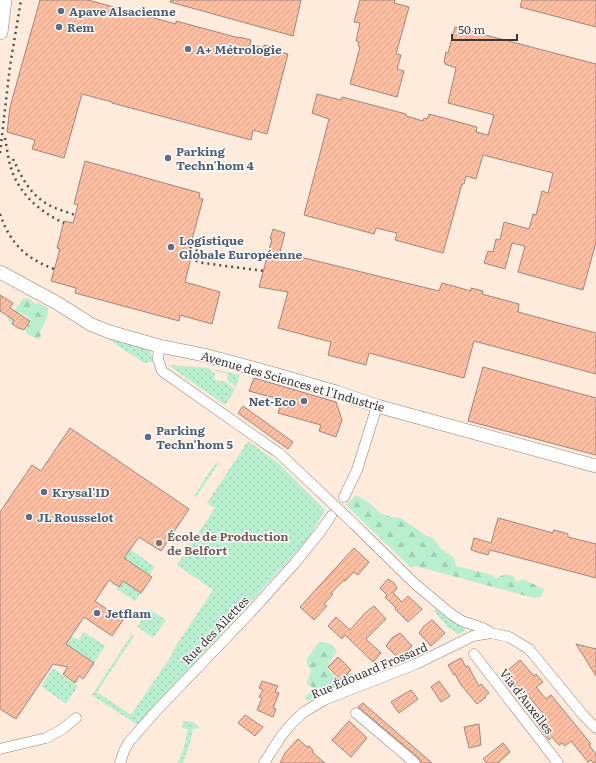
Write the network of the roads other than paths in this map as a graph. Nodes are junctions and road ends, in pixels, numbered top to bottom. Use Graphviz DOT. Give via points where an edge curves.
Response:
graph roads {
  1 [pos="4,0"];
  2 [pos="0,32"];
  3 [pos="1,276"];
  4 [pos="160,346"];
  5 [pos="377,406"];
  6 [pos="596,466"];
  7 [pos="344,497"];
  8 [pos="331,516"];
  9 [pos="491,633"];
  10 [pos="474,654"];
  11 [pos="356,713"];
  12 [pos="76,718"];
  13 [pos="596,728"];
  14 [pos="0,749"];
  15 [pos="120,763"];
  16 [pos="264,763"];
  17 [pos="414,763"];
  18 [pos="558,763"];
  1 -- 2 [label="main road"];
  3 -- 4 [label="street, Avenue des Sciences et l'Industrie" via="57,303 92,325"];
  4 -- 5 [label="street, Avenue des Sciences et l'Industrie" via="272,373"];
  4 -- 9 [label="street, bridge" via="158,359 162,371 280,454 414,583 451,614"];
  5 -- 6 [label="street, Avenue des Sciences et l'Industrie"];
  5 -- 7 [label="street" via="357,470"];
  8 -- 15 [label="street, Rue des Ailettes" via="295,563 129,742"];
  9 -- 13 [label="street" via="509,637 529,649"];
  9 -- 16 [label="street, Rue Édouard Frossard" via="473,636 416,664 324,700 293,722"];
  10 -- 18 [label="street, Via d'Auxelles"];
  11 -- 17 [label="street"];
  12 -- 14 [label="street" via="46,738"];
}
